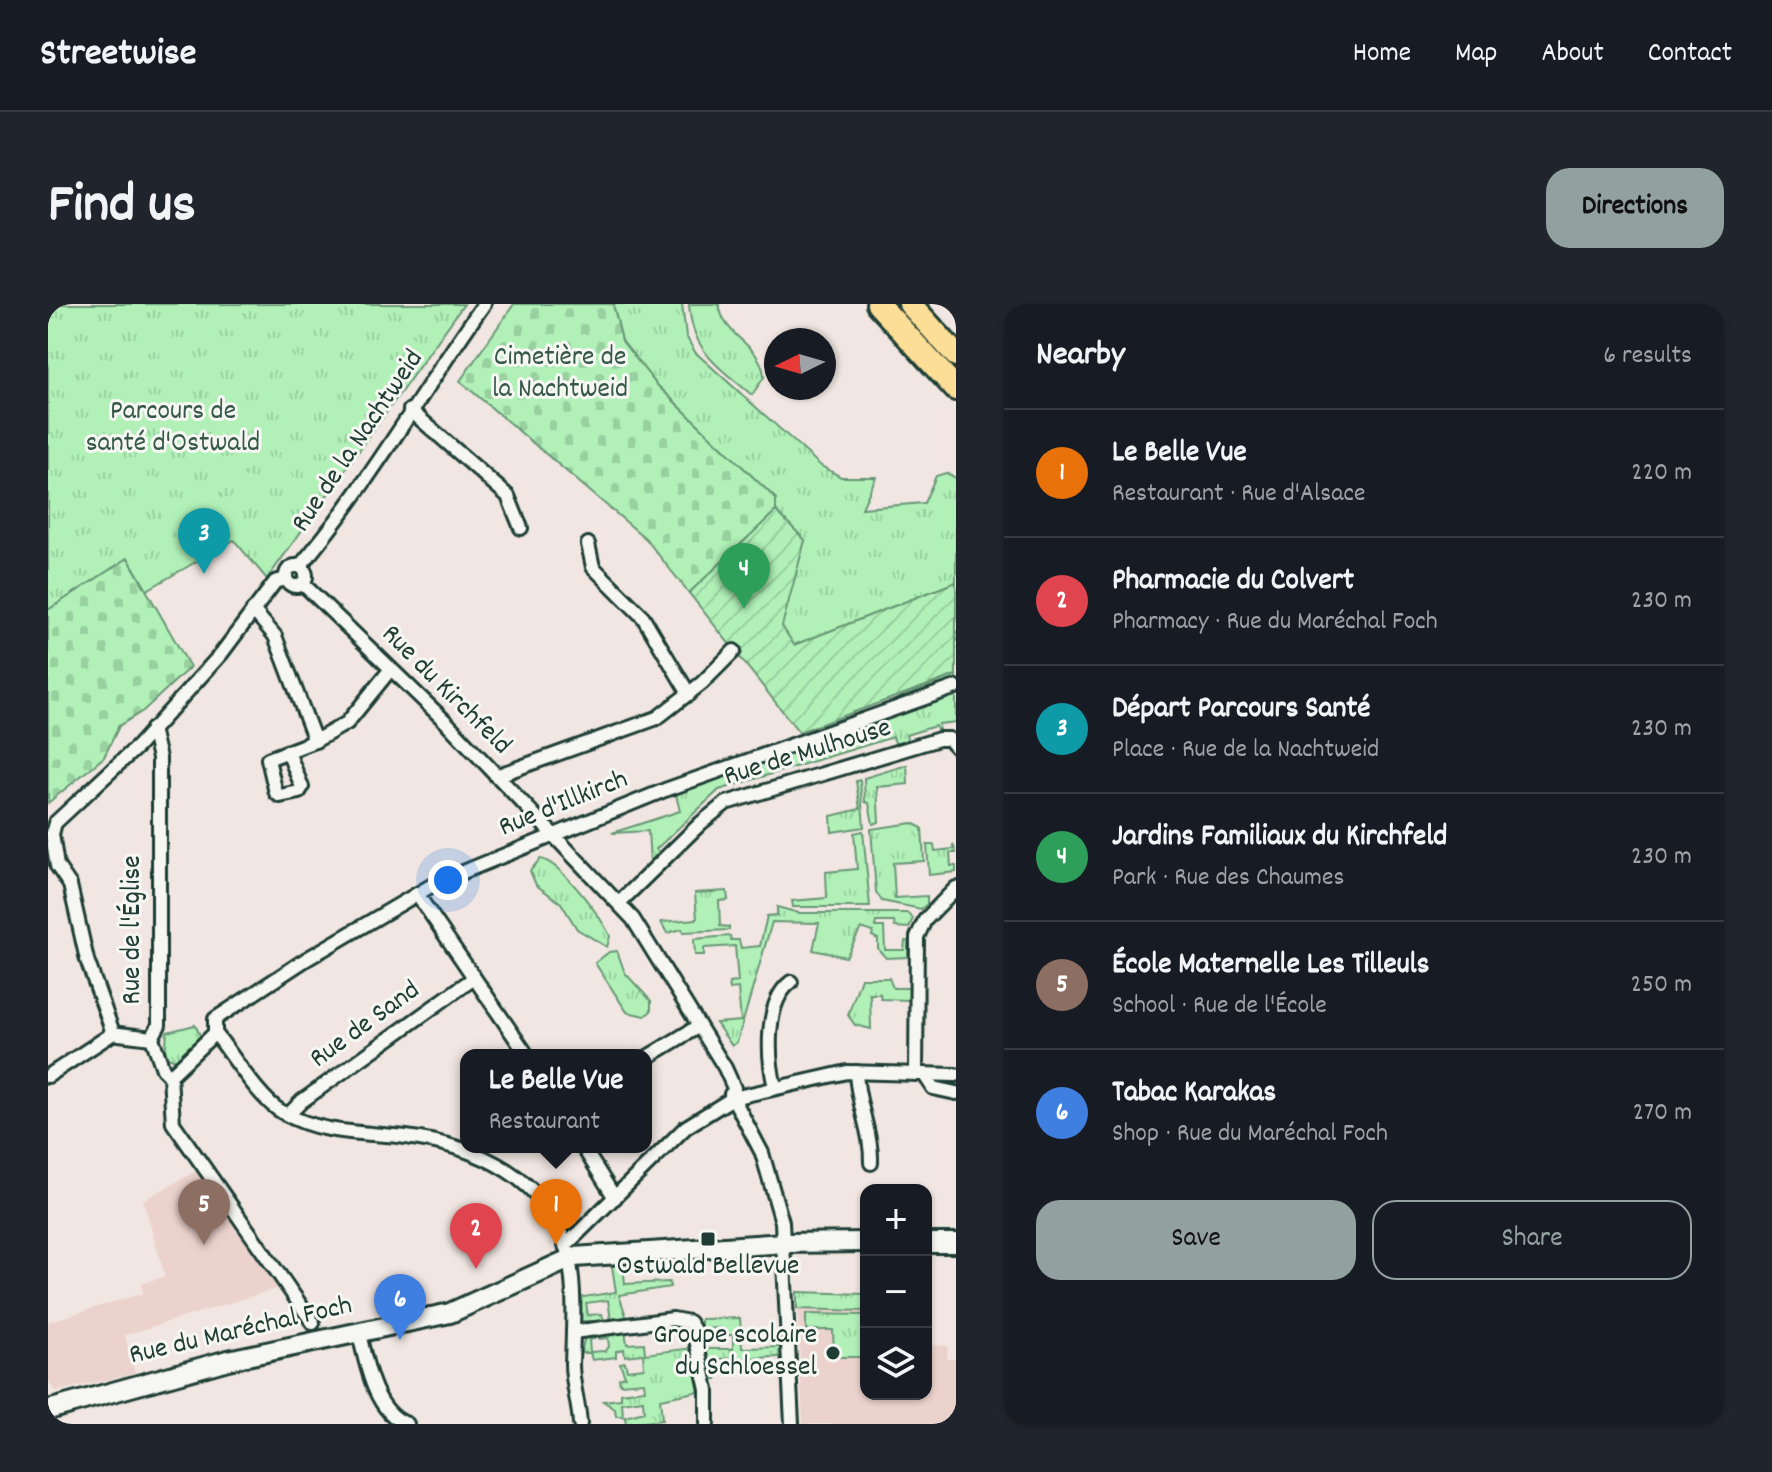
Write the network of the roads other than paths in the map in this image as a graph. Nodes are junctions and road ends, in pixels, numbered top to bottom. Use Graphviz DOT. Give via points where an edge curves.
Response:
graph roads {
  1 [pos="484,304"];
  2 [pos="878,304"];
  3 [pos="910,304"];
  4 [pos="956,355"];
  5 [pos="956,389"];
  6 [pos="410,410"];
  7 [pos="521,528"];
  8 [pos="588,544"];
  9 [pos="300,566"];
  10 [pos="286,579"];
  11 [pos="302,583"];
  12 [pos="253,610"];
  13 [pos="734,651"];
  14 [pos="390,670"];
  15 [pos="956,687"];
  16 [pos="689,694"];
  17 [pos="152,729"];
  18 [pos="315,741"];
  19 [pos="954,744"];
  20 [pos="288,752"];
  21 [pos="496,776"];
  22 [pos="553,834"];
  23 [pos="52,867"];
  24 [pos="956,888"];
  25 [pos="417,894"];
  26 [pos="619,903"];
  27 [pos="474,978"];
  28 [pos="791,982"];
  29 [pos="699,1026"];
  30 [pos="111,1033"];
  31 [pos="215,1033"];
  32 [pos="152,1038"];
  33 [pos="523,1049"];
  34 [pos="652,1054"];
  35 [pos="856,1072"];
  36 [pos="920,1074"];
  37 [pos="956,1075"];
  38 [pos="48,1076"];
  39 [pos="170,1076"];
  40 [pos="775,1087"];
  41 [pos="956,1093"];
  42 [pos="733,1098"];
  43 [pos="288,1115"];
  44 [pos="460,1151"];
  45 [pos="468,1153"];
  46 [pos="587,1153"];
  47 [pos="871,1163"];
  48 [pos="615,1198"];
  49 [pos="860,1242"];
  50 [pos="785,1243"];
  51 [pos="932,1243"];
  52 [pos="956,1243"];
  53 [pos="567,1252"];
  54 [pos="313,1323"];
  55 [pos="573,1332"];
  56 [pos="359,1333"];
  57 [pos="48,1410"];
  58 [pos="397,1423"];
  59 [pos="56,1424"];
  60 [pos="580,1424"];
  61 [pos="707,1424"];
  62 [pos="792,1424"];
  1 -- 6 [label="street, Rue de la Nachtweid"];
  2 -- 5 [label="highway"];
  3 -- 4 [label="highway"];
  6 -- 7 [label="street" via="508,496"];
  6 -- 9 [label="street, Rue de la Nachtweid" via="352,502"];
  8 -- 16 [label="street" via="593,567 643,617"];
  9 -- 10 [label="street" via="289,568"];
  9 -- 11 [label="street" via="305,572"];
  10 -- 11 [label="street" via="291,585"];
  10 -- 12 [label="street" via="275,582"];
  11 -- 14 [label="street, Rue du Kirchfeld"];
  12 -- 17 [label="street" via="221,654"];
  12 -- 18 [label="street" via="275,636"];
  13 -- 16 [label="street"];
  14 -- 18 [label="street" via="347,723"];
  14 -- 21 [label="street, Rue du Kirchfeld"];
  15 -- 22 [label="street, Rue d'Illkirch"];
  16 -- 21 [label="street" via="657,718"];
  17 -- 23 [label="street" via="59,818 52,834"];
  17 -- 32 [label="street, Rue de l'Église" via="159,758 159,1025"];
  18 -- 20 [label="street"];
  19 -- 26 [label="street, Rue de Mulhouse" via="939,739 726,803"];
  21 -- 22 [label="street, Rue du Kirchfeld"];
  22 -- 25 [label="street, Rue d'Illkirch"];
  22 -- 26 [label="street"];
  23 -- 30 [label="street" via="70,885 84,951"];
  24 -- 36 [label="street" via="925,920 917,937"];
  25 -- 27 [label="street"];
  25 -- 31 [label="street, Rue d'Illkirch" via="227,1008 215,1019"];
  26 -- 29 [label="street" via="648,939"];
  27 -- 33 [label="street"];
  27 -- 43 [label="street, Rue de Sand"];
  28 -- 40 [label="street" via="781,992 768,1046"];
  29 -- 34 [label="street"];
  29 -- 42 [label="street"];
  30 -- 32 [label="street"];
  30 -- 38 [label="street"];
  31 -- 39 [label="street"];
  31 -- 43 [label="street" via="272,1104"];
  32 -- 39 [label="street, Rue de l'Église"];
  35 -- 36 [label="street"];
  35 -- 40 [label="street"];
  35 -- 47 [label="street" via="872,1141"];
  36 -- 37 [label="street"];
  36 -- 41 [label="street" via="933,1088"];
  39 -- 54 [label="street, Rue de l'Église" via="173,1123"];
  40 -- 42 [label="street"];
  42 -- 48 [label="street" via="686,1127"];
  42 -- 50 [label="street" via="762,1153"];
  43 -- 44 [label="street" via="338,1132 411,1138"];
  45 -- 53 [label="street" via="514,1172 535,1191"];
  46 -- 48 [label="street"];
  48 -- 53 [label="street"];
  49 -- 50 [label="street, Rue du Maréchal Foch"];
  50 -- 53 [label="street, Rue du Maréchal Foch"];
  50 -- 62 [label="street"];
  51 -- 52 [label="street"];
  53 -- 55 [label="street"];
  53 -- 56 [label="street, Rue du Maréchal Foch" via="450,1313"];
  55 -- 60 [label="street"];
  55 -- 61 [label="street" via="673,1319 689,1322 707,1390"];
  56 -- 57 [label="street, Rue du Maréchal Foch" via="197,1367"];
  56 -- 58 [label="street" via="382,1402"];
  57 -- 59 [label="street"];
}
